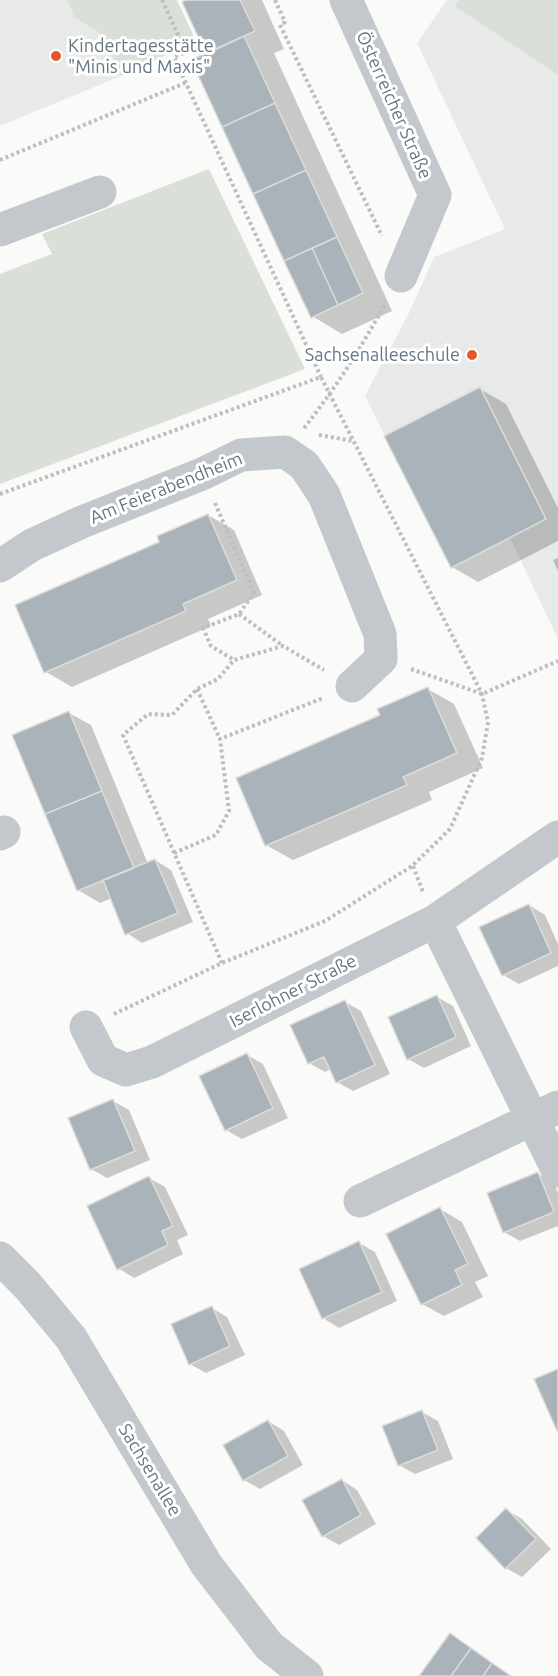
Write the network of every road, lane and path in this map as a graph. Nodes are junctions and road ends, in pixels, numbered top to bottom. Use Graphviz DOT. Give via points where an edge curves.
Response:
graph roads {
  1 [pos="162,0"];
  2 [pos="274,0"];
  3 [pos="346,0"];
  4 [pos="185,83"];
  5 [pos="0,160"];
  6 [pos="100,192"];
  7 [pos="0,230"];
  8 [pos="401,276"];
  9 [pos="321,377"];
  10 [pos="331,394"];
  11 [pos="354,441"];
  12 [pos="202,474"];
  13 [pos="0,494"];
  14 [pos="0,566"];
  15 [pos="239,614"];
  16 [pos="283,646"];
  17 [pos="381,659"];
  18 [pos="234,660"];
  19 [pos="558,661"];
  20 [pos="352,686"];
  21 [pos="197,689"];
  22 [pos="482,694"];
  23 [pos="220,739"];
  24 [pos="558,837"];
  25 [pos="174,853"];
  26 [pos="435,921"];
  27 [pos="222,963"];
  28 [pos="86,1027"];
  29 [pos="545,1113"];
  30 [pos="558,1171"];
  31 [pos="360,1201"];
  32 [pos="0,1258"];
  33 [pos="308,1676"];
  1 -- 4 [label="path" via="186,52 174,57"];
  2 -- 8 [label="path" via="285,22 280,25"];
  3 -- 8 [label="street, Österreicher Straße" via="435,195"];
  4 -- 5 [label="path"];
  4 -- 9 [label="path"];
  6 -- 7 [label="street"];
  8 -- 10 [label="path"];
  9 -- 10 [label="path"];
  9 -- 13 [label="path"];
  10 -- 11 [label="path"];
  10 -- 11 [label="path" via="301,432"];
  11 -- 22 [label="path"];
  12 -- 14 [label="street, Am Feierabendheim" via="72,526"];
  12 -- 15 [label="path" via="254,592"];
  12 -- 17 [label="street, Am Feierabendheim" via="241,455 285,452 304,465 324,495 380,633"];
  15 -- 16 [label="path"];
  15 -- 18 [label="path" via="203,628 211,646"];
  16 -- 18 [label="path"];
  16 -- 20 [label="path"];
  17 -- 20 [label="street"];
  17 -- 22 [label="path"];
  18 -- 21 [label="path" via="218,679"];
  19 -- 22 [label="path"];
  20 -- 23 [label="path"];
  21 -- 23 [label="path"];
  21 -- 25 [label="path" via="172,715 148,714 123,735"];
  22 -- 27 [label="path" via="488,722 482,758 450,828 412,866 325,921"];
  23 -- 25 [label="path" via="229,811 216,835"];
  24 -- 26 [label="street, Iserlohner Straße"];
  25 -- 27 [label="path"];
  26 -- 28 [label="street, Iserlohner Straße" via="152,1062 126,1070 103,1060"];
  26 -- 29 [label="street"];
  27 -- 28 [label="path"];
  29 -- 30 [label="street"];
  29 -- 31 [label="street"];
  32 -- 33 [label="street, Sachsenallee" via="71,1338 206,1564 269,1646"];
}
